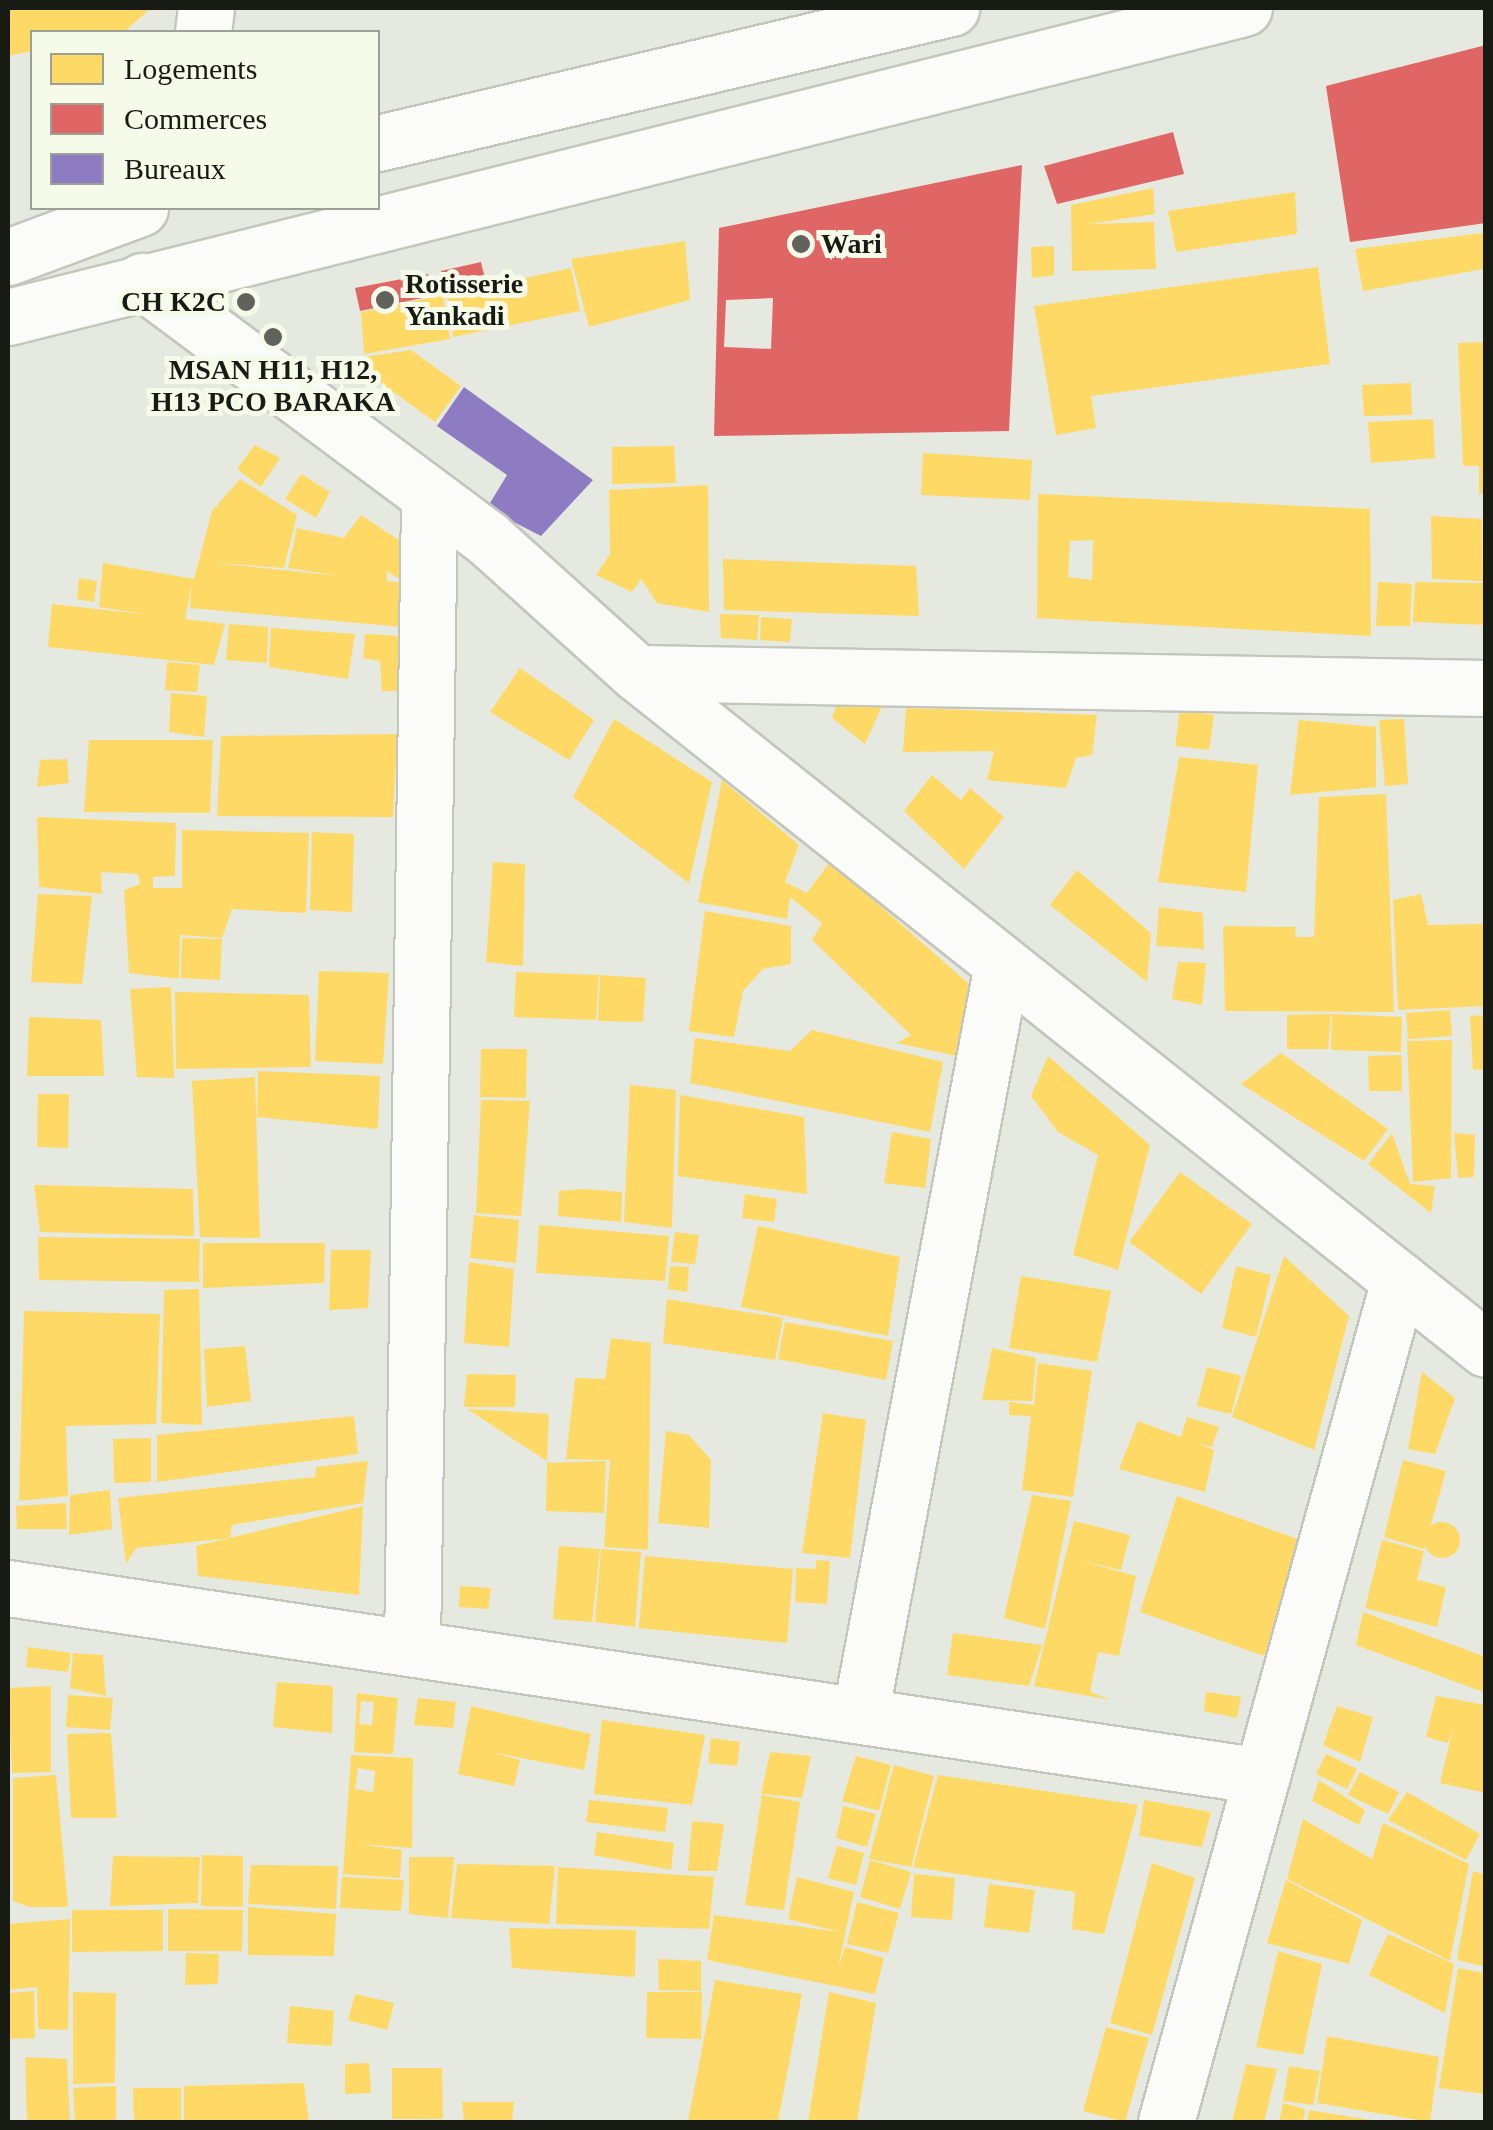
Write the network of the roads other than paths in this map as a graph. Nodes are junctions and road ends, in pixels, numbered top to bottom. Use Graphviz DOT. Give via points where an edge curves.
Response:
graph roads {
  1 [pos="951,8"];
  2 [pos="1244,8"];
  3 [pos="895,15"];
  4 [pos="380,144"];
  5 [pos="134,210"];
  6 [pos="15,249"];
  7 [pos="142,281"];
  8 [pos="8,316"];
  9 [pos="430,502"];
  10 [pos="637,674"];
  11 [pos="1486,688"];
  12 [pos="1002,965"];
  13 [pos="1399,1280"];
  14 [pos="1486,1349"];
  15 [pos="8,1588"];
  16 [pos="412,1647"];
  17 [pos="860,1715"];
  18 [pos="1262,1776"];
  19 [pos="1166,2122"];
  1 -- 3 [label="street"];
  2 -- 7 [label="street"];
  3 -- 4 [label="street"];
  5 -- 6 [label="street"];
  7 -- 8 [label="street"];
  7 -- 9 [label="street"];
  9 -- 10 [label="street" via="487,538"];
  9 -- 16 [label="street"];
  10 -- 11 [label="street"];
  10 -- 12 [label="street"];
  12 -- 13 [label="street"];
  12 -- 17 [label="street"];
  13 -- 14 [label="street"];
  13 -- 18 [label="street"];
  15 -- 16 [label="street"];
  16 -- 17 [label="street"];
  17 -- 18 [label="street"];
  18 -- 19 [label="street"];
}
